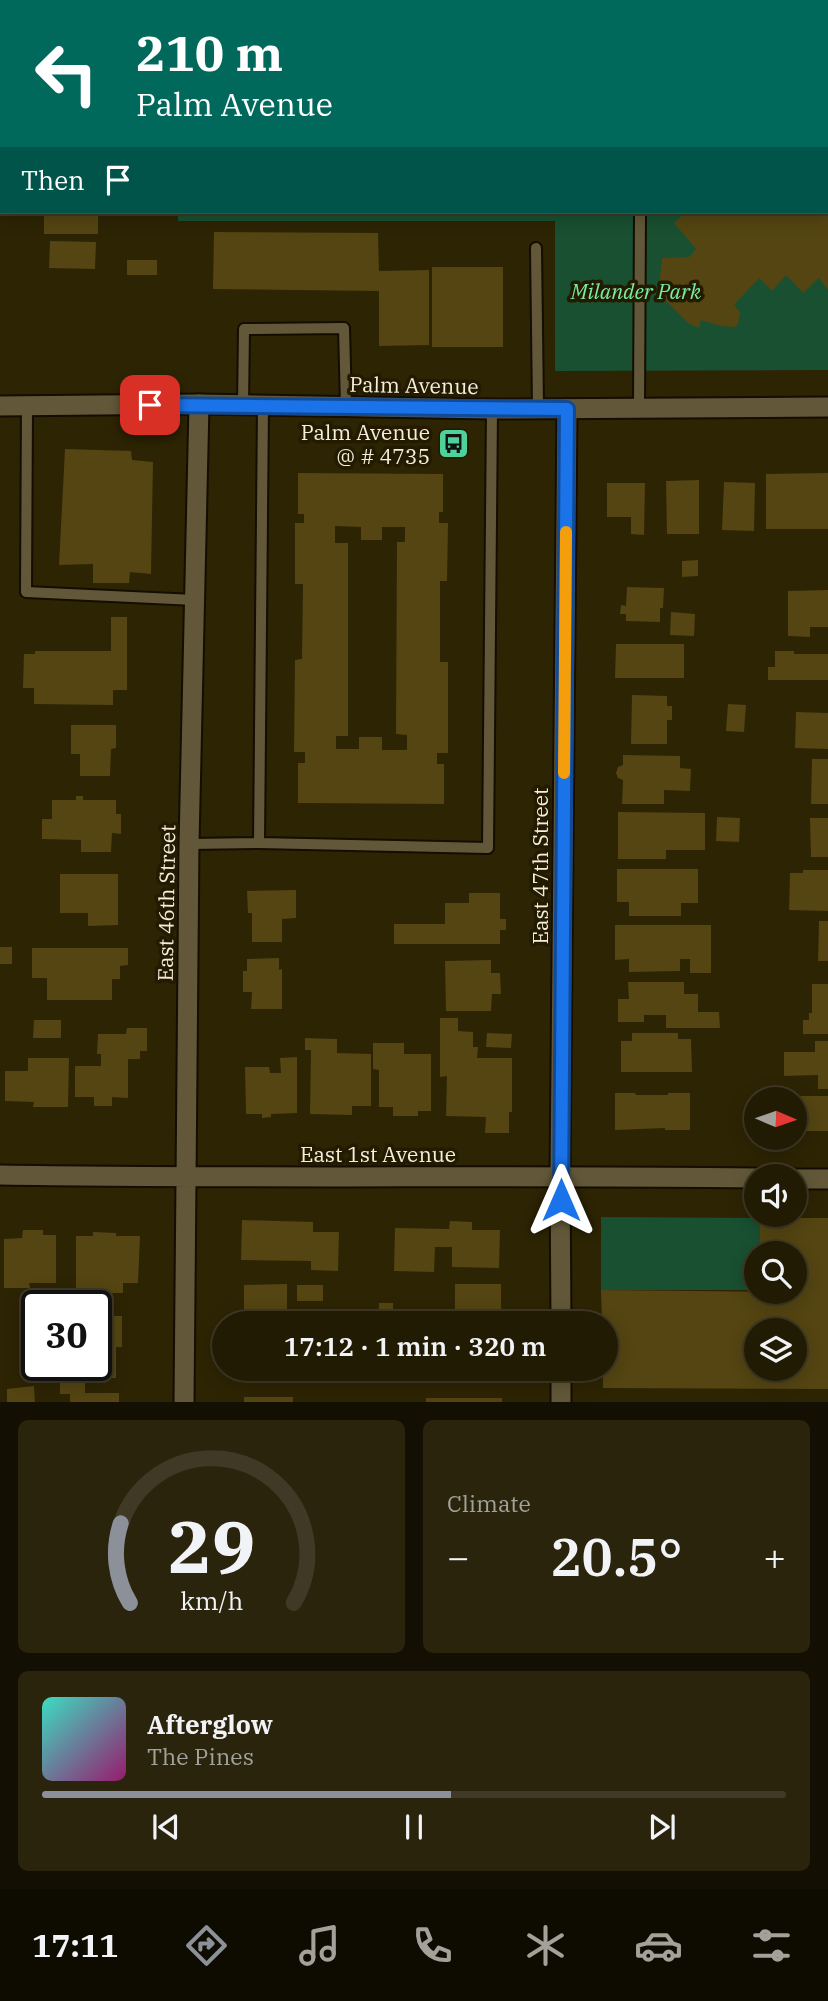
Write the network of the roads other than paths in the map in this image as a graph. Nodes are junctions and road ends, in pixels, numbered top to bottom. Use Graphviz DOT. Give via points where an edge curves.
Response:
graph roads {
  1 [pos="640,214"];
  2 [pos="536,248"];
  3 [pos="200,404"];
  4 [pos="253,405"];
  5 [pos="0,406"];
  6 [pos="27,406"];
  7 [pos="346,406"];
  8 [pos="828,407"];
  9 [pos="538,408"];
  10 [pos="639,408"];
  11 [pos="492,409"];
  12 [pos="567,409"];
  13 [pos="195,600"];
  14 [pos="259,843"];
  15 [pos="189,844"];
  16 [pos="0,1175"];
  17 [pos="560,1175"];
  18 [pos="186,1178"];
  19 [pos="744,1178"];
  20 [pos="807,1179"];
  21 [pos="828,1179"];
  22 [pos="561,1311"];
  23 [pos="561,1381"];
  24 [pos="184,1402"];
  25 [pos="561,1402"];
  1 -- 10 [label="lane"];
  2 -- 9 [label="lane"];
  3 -- 4 [label="street, Palm Avenue"];
  3 -- 6 [label="street, Palm Avenue"];
  3 -- 13 [label="street, East 46th Street"];
  4 -- 7 [label="street, Palm Avenue"];
  4 -- 7 [label="lane" via="244,329 344,328"];
  4 -- 14 [label="lane" via="263,444"];
  5 -- 6 [label="street, Palm Avenue"];
  6 -- 13 [label="lane" via="26,592"];
  7 -- 11 [label="street, Palm Avenue"];
  8 -- 10 [label="street, Palm Avenue"];
  9 -- 11 [label="street, Palm Avenue"];
  9 -- 12 [label="street, Palm Avenue"];
  10 -- 12 [label="street, Palm Avenue"];
  11 -- 14 [label="lane" via="488,848"];
  12 -- 17 [label="street, East 47th Street"];
  13 -- 15 [label="street, East 46th Street"];
  14 -- 15 [label="lane"];
  15 -- 18 [label="street, East 46th Street"];
  16 -- 18 [label="street, East 1st Avenue"];
  17 -- 18 [label="street, East 1st Avenue"];
  17 -- 19 [label="street, East 1st Avenue"];
  17 -- 22 [label="street, East 47th Street"];
  18 -- 24 [label="street, East 46th Street"];
  20 -- 21 [label="street"];
  23 -- 25 [label="street"];
}
